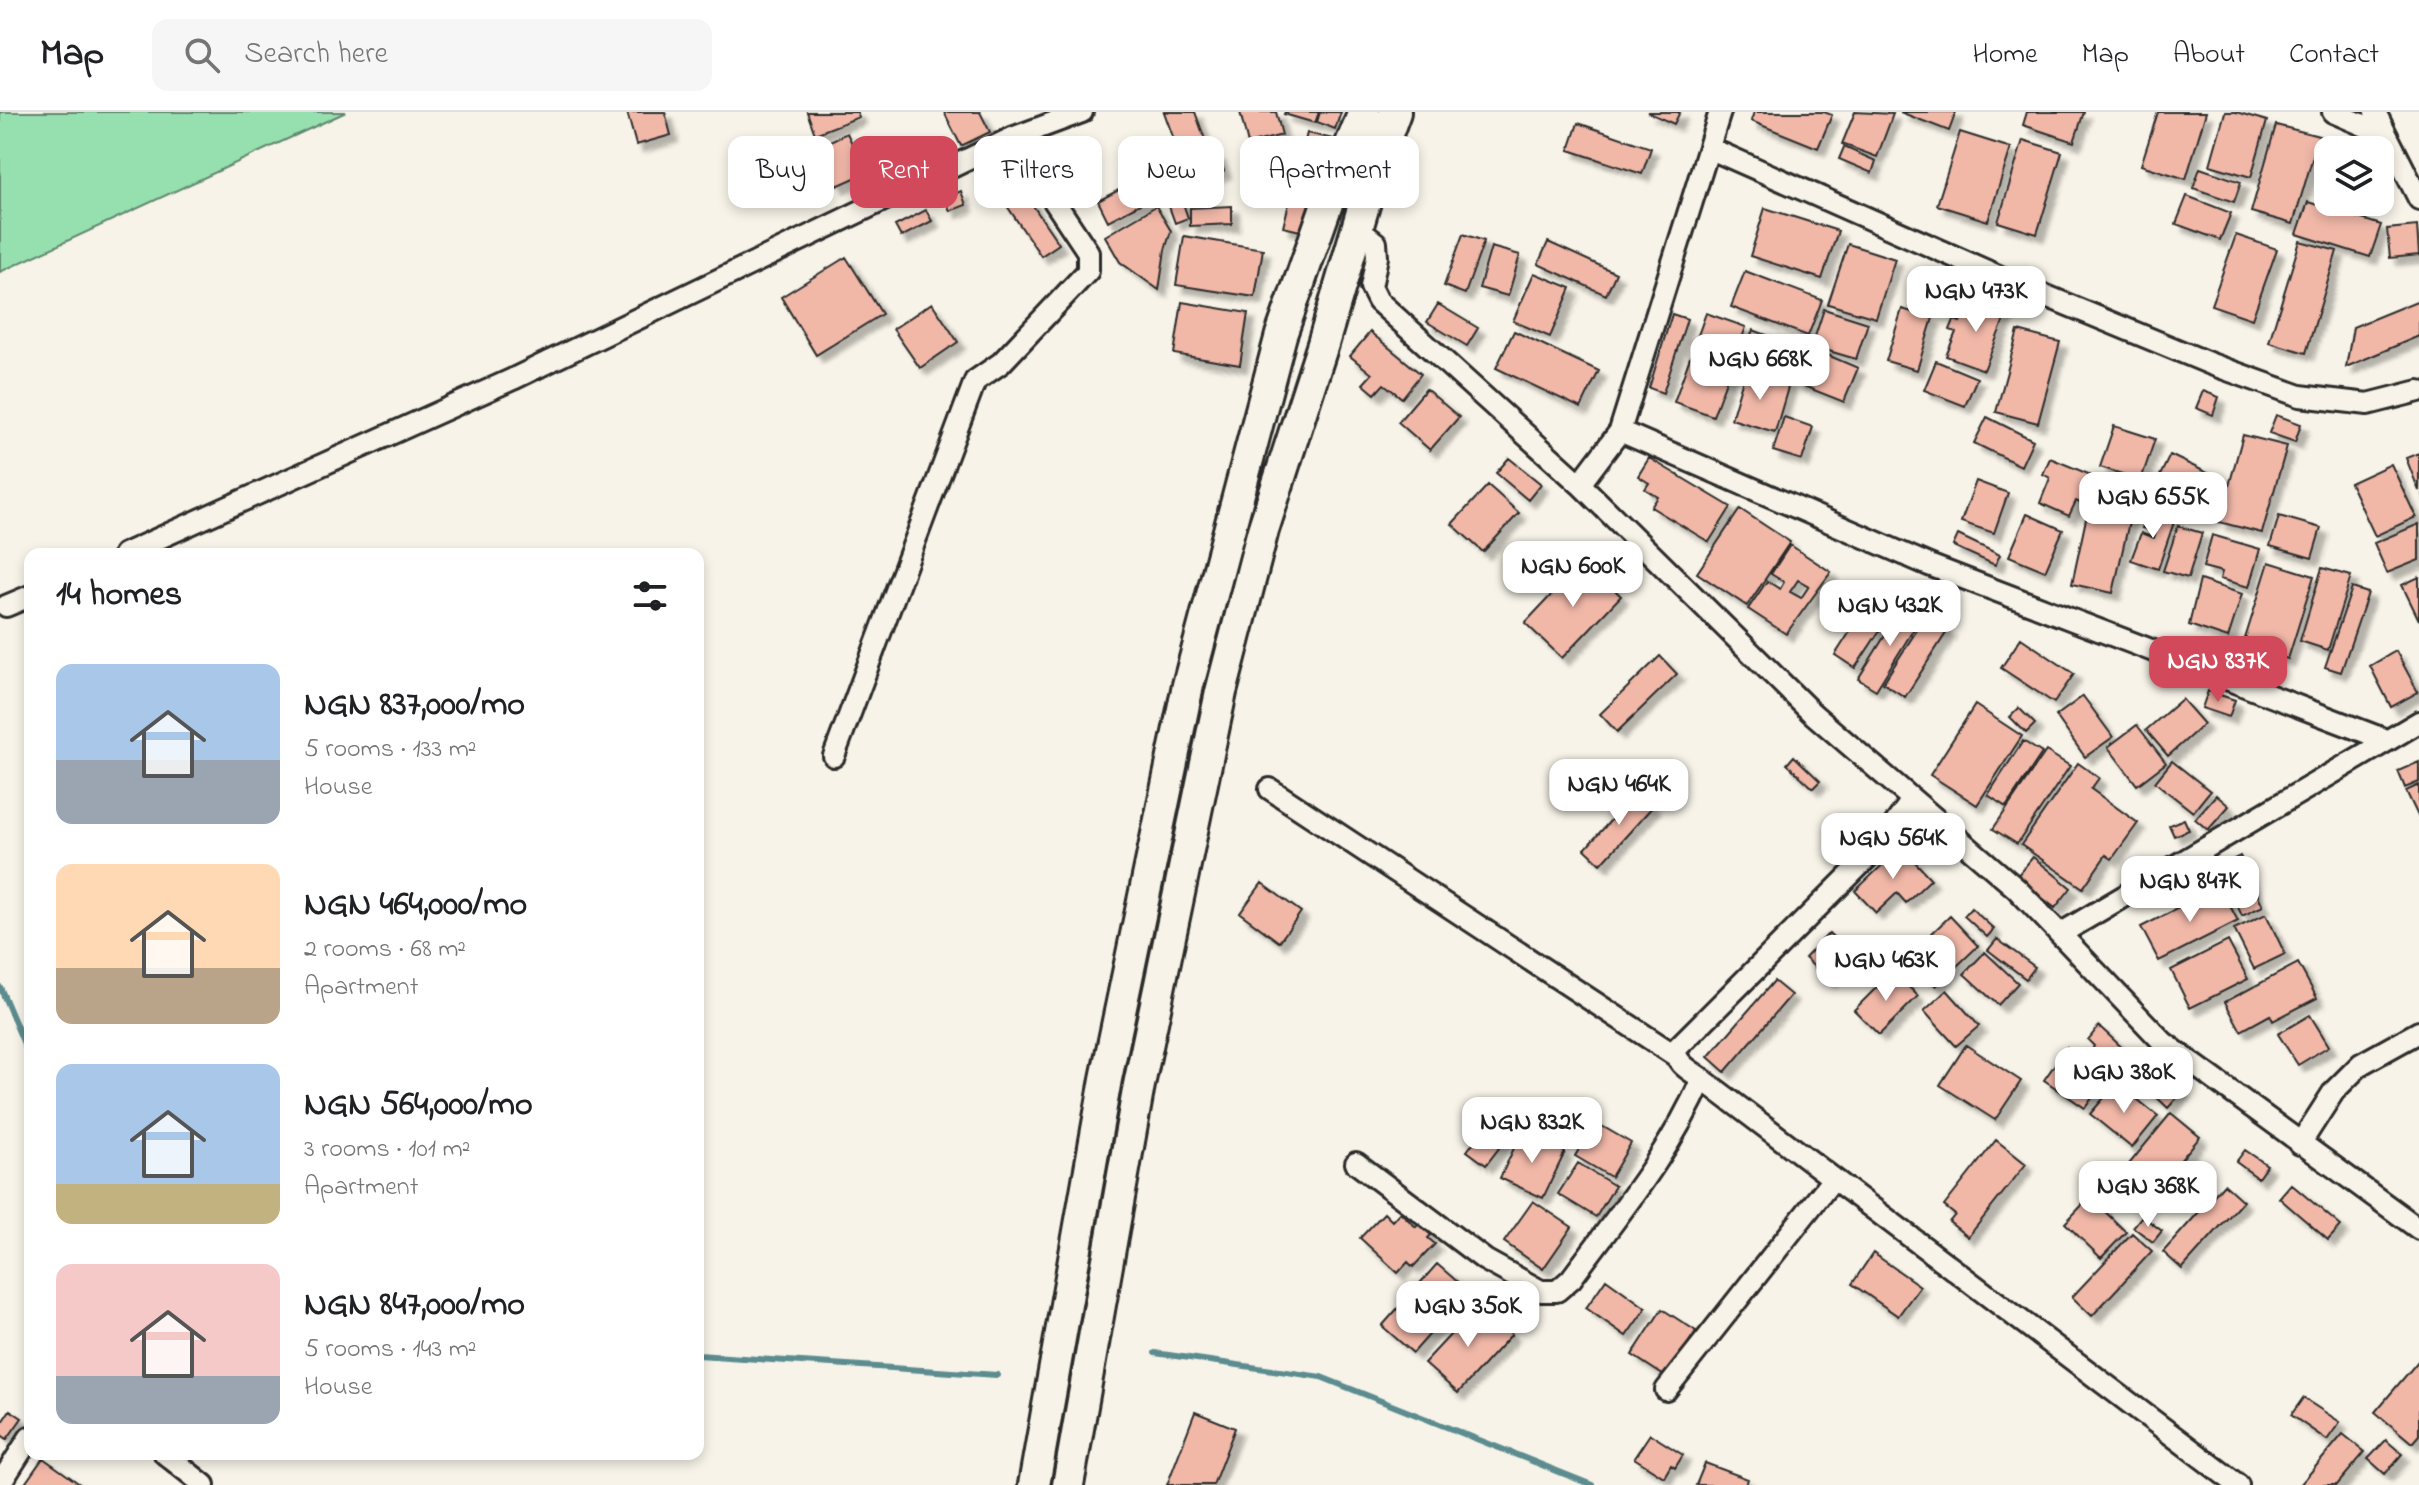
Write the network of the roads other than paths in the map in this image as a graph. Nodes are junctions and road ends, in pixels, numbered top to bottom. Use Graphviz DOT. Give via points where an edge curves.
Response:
graph roads {
  1 [pos="1082,112"];
  2 [pos="1364,112"];
  3 [pos="1395,112"];
  4 [pos="1720,112"];
  5 [pos="2333,112"];
  6 [pos="2375,112"];
  7 [pos="2384,134"];
  8 [pos="1017,136"];
  9 [pos="1709,148"];
  10 [pos="974,156"];
  11 [pos="2419,199"];
  12 [pos="1059,208"];
  13 [pos="1358,229"];
  14 [pos="2419,391"];
  15 [pos="1620,431"];
  16 [pos="1580,484"];
  17 [pos="137,548"];
  18 [pos="24,598"];
  19 [pos="6,606"];
  20 [pos="2419,722"];
  21 [pos="2386,740"];
  22 [pos="834,756"];
  23 [pos="1270,789"];
  24 [pos="1912,800"];
  25 [pos="2060,934"];
  26 [pos="2419,1032"];
  27 [pos="1676,1056"];
  28 [pos="1702,1079"];
  29 [pos="2300,1144"];
  30 [pos="1356,1163"];
  31 [pos="1833,1179"];
  32 [pos="2419,1229"];
  33 [pos="1666,1390"];
  34 [pos="24,1446"];
  35 [pos="173,1460"];
  36 [pos="0,1484"];
  37 [pos="204,1485"];
  38 [pos="1034,1485"];
  39 [pos="1068,1485"];
  40 [pos="2238,1485"];
  1 -- 8 [label="street"];
  2 -- 38 [label="main road" via="1281,335 1188,685 1106,1079"];
  3 -- 13 [label="main road"];
  4 -- 9 [label="street"];
  5 -- 7 [label="street"];
  6 -- 7 [label="street"];
  7 -- 11 [label="street"];
  9 -- 14 [label="street" via="2027,288 2300,396 2368,404"];
  9 -- 15 [label="street"];
  10 -- 17 [label="street" via="513,379"];
  12 -- 22 [label="street" via="1088,252 1088,271 1001,363 975,381"];
  13 -- 16 [label="street" via="1376,243 1371,287 1378,301"];
  13 -- 39 [label="main road" via="1263,530 1221,692 1139,1085"];
  15 -- 16 [label="street"];
  15 -- 21 [label="street" via="1929,565"];
  16 -- 24 [label="street" via="1812,713"];
  18 -- 19 [label="street"];
  20 -- 21 [label="street"];
  21 -- 25 [label="street"];
  23 -- 27 [label="street"];
  24 -- 25 [label="street" via="2017,889"];
  24 -- 27 [label="street" via="1879,846 1676,1049"];
  25 -- 29 [label="street" via="2163,1042"];
  26 -- 29 [label="street" via="2361,1064 2334,1091"];
  27 -- 28 [label="street"];
  28 -- 30 [label="street" via="1660,1157 1557,1291 1541,1291 1485,1260"];
  28 -- 31 [label="street"];
  29 -- 32 [label="street"];
  31 -- 33 [label="street"];
  31 -- 40 [label="street"];
  34 -- 36 [label="street"];
  35 -- 37 [label="street"];
}
